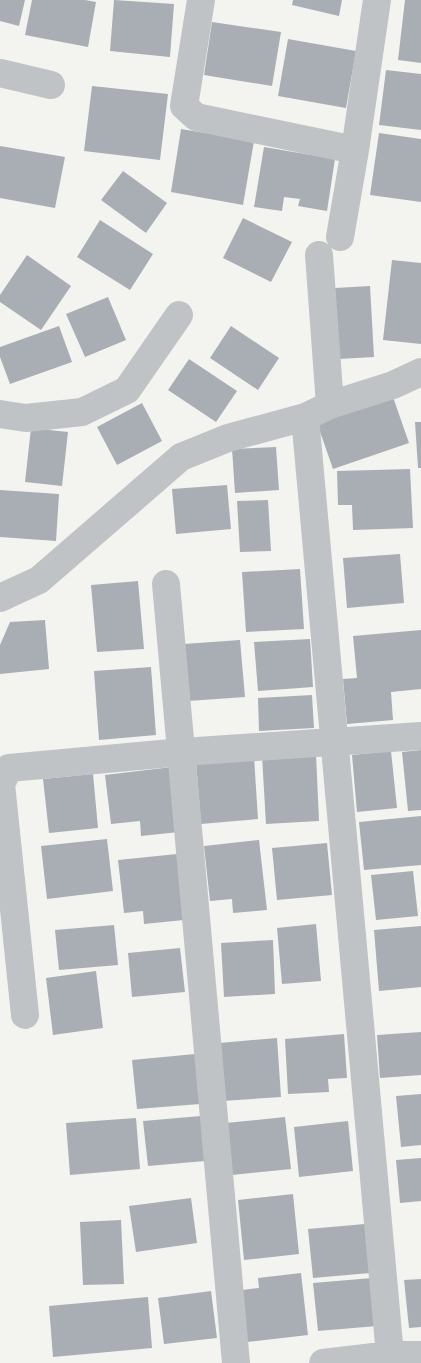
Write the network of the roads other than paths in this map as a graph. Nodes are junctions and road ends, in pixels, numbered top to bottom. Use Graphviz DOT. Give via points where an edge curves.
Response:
graph roads {
  1 [pos="201,0"];
  2 [pos="377,0"];
  3 [pos="0,73"];
  4 [pos="51,85"];
  5 [pos="355,150"];
  6 [pos="340,237"];
  7 [pos="319,255"];
  8 [pos="180,315"];
  9 [pos="421,372"];
  10 [pos="330,405"];
  11 [pos="0,414"];
  12 [pos="305,417"];
  13 [pos="166,584"];
  14 [pos="0,598"];
  15 [pos="421,736"];
  16 [pos="334,742"];
  17 [pos="182,752"];
  18 [pos="25,1015"];
  19 [pos="390,1355"];
  20 [pos="421,1355"];
  21 [pos="236,1363"];
  22 [pos="323,1363"];
  1 -- 5 [label="lane" via="184,106 196,116"];
  2 -- 5 [label="lane"];
  3 -- 4 [label="lane"];
  5 -- 6 [label="lane"];
  7 -- 10 [label="lane"];
  8 -- 11 [label="lane" via="127,390 82,412 26,418"];
  9 -- 10 [label="lane" via="393,385"];
  10 -- 12 [label="lane"];
  12 -- 14 [label="lane" via="228,438 181,457 39,580"];
  12 -- 16 [label="lane"];
  13 -- 17 [label="lane"];
  15 -- 16 [label="lane"];
  16 -- 17 [label="lane"];
  16 -- 19 [label="lane"];
  17 -- 18 [label="lane" via="9,768 1,784"];
  17 -- 21 [label="lane"];
  19 -- 20 [label="lane"];
  19 -- 22 [label="lane"];
}
